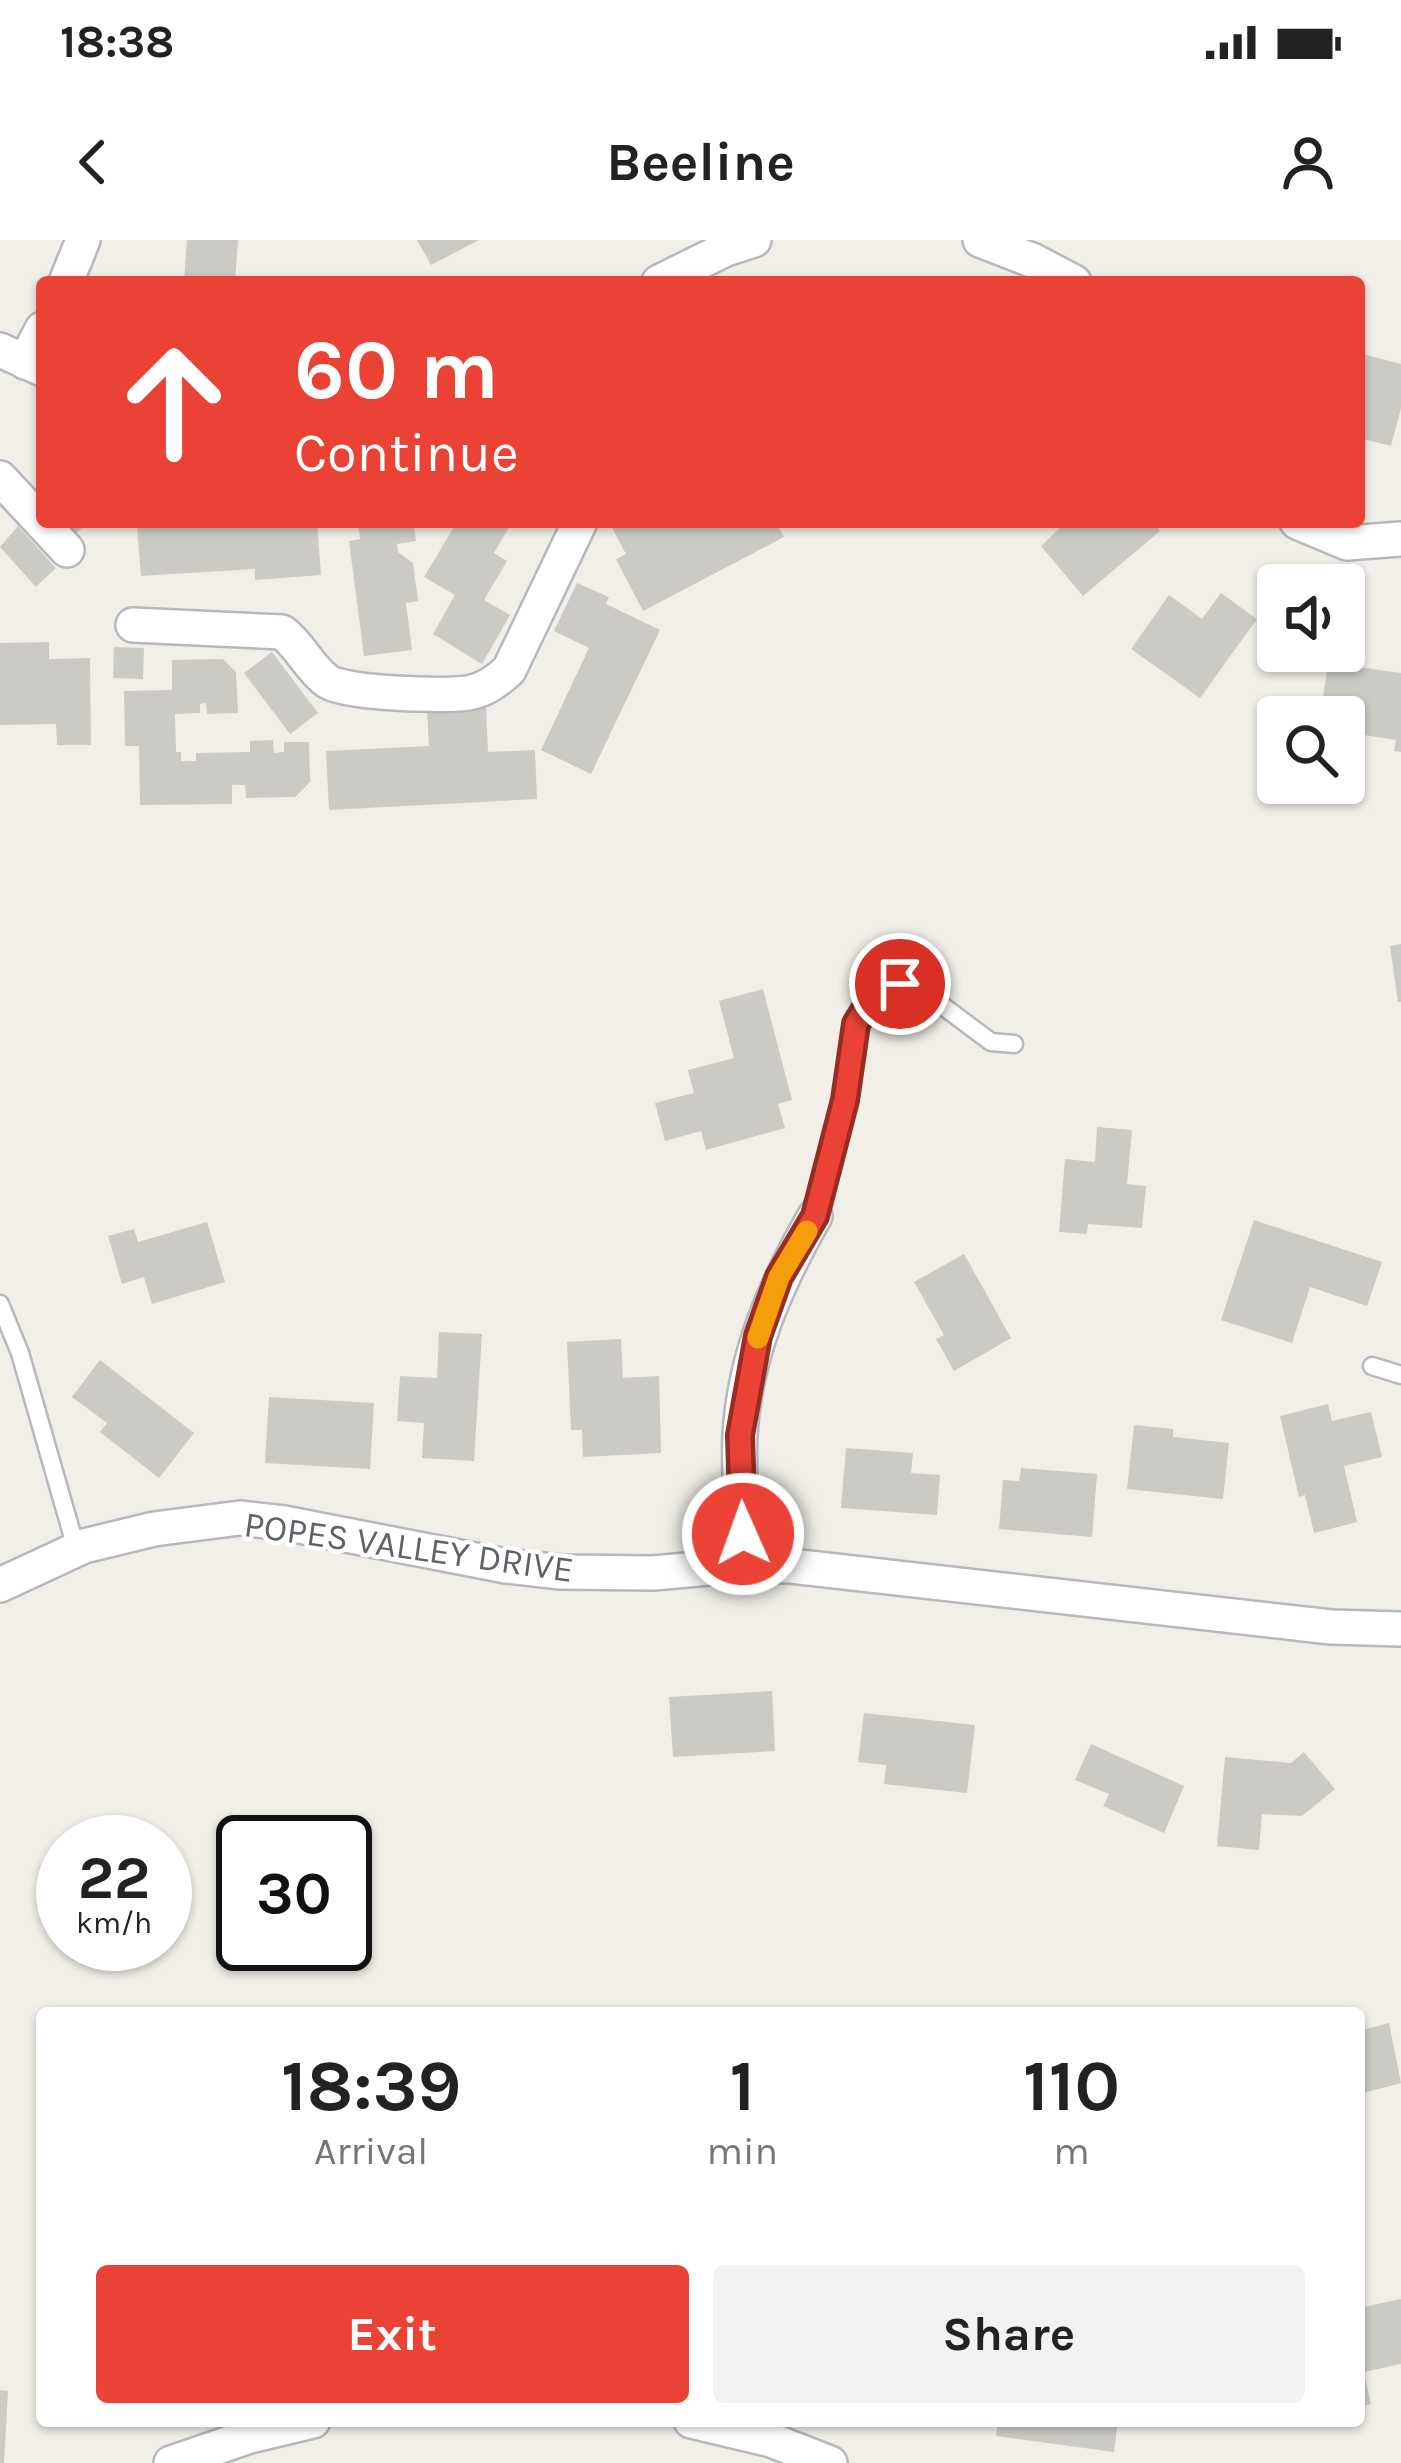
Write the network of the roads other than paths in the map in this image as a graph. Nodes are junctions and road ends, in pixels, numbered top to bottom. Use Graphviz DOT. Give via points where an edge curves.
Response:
graph roads {
  1 [pos="83,240"];
  2 [pos="754,240"];
  3 [pos="980,240"];
  4 [pos="1038,250"];
  5 [pos="68,276"];
  6 [pos="672,276"];
  7 [pos="1067,276"];
  8 [pos="0,478"];
  9 [pos="36,517"];
  10 [pos="47,528"];
  11 [pos="577,528"];
  12 [pos="1311,528"];
  13 [pos="1401,539"];
  14 [pos="67,550"];
  15 [pos="133,625"];
  16 [pos="1014,1044"];
  17 [pos="815,1216"];
  18 [pos="0,1304"];
  19 [pos="1372,1366"];
  20 [pos="1401,1376"];
  21 [pos="76,1548"];
  22 [pos="743,1565"];
  23 [pos="0,1585"];
  24 [pos="1401,1629"];
  25 [pos="288,2427"];
  26 [pos="717,2427"];
  27 [pos="171,2463"];
  28 [pos="830,2463"];
  1 -- 5 [label="street"];
  2 -- 6 [label="street"];
  3 -- 4 [label="street"];
  4 -- 7 [label="street"];
  8 -- 9 [label="street"];
  10 -- 14 [label="street"];
  11 -- 15 [label="street" via="509,670 469,692 345,690 324,680 282,632"];
  12 -- 13 [label="street" via="1347,543"];
  16 -- 17 [label="lane" via="991,1042 916,986 900,984 869,1003 856,1024"];
  17 -- 22 [label="street" via="779,1277 746,1387"];
  18 -- 21 [label="lane"];
  19 -- 20 [label="lane"];
  21 -- 22 [label="street, POPES VALLEY DRIVE" via="239,1518 561,1572"];
  21 -- 23 [label="street, POPES VALLEY DRIVE"];
  22 -- 24 [label="street, POPES VALLEY DRIVE"];
  25 -- 27 [label="street"];
  26 -- 28 [label="street"];
}
